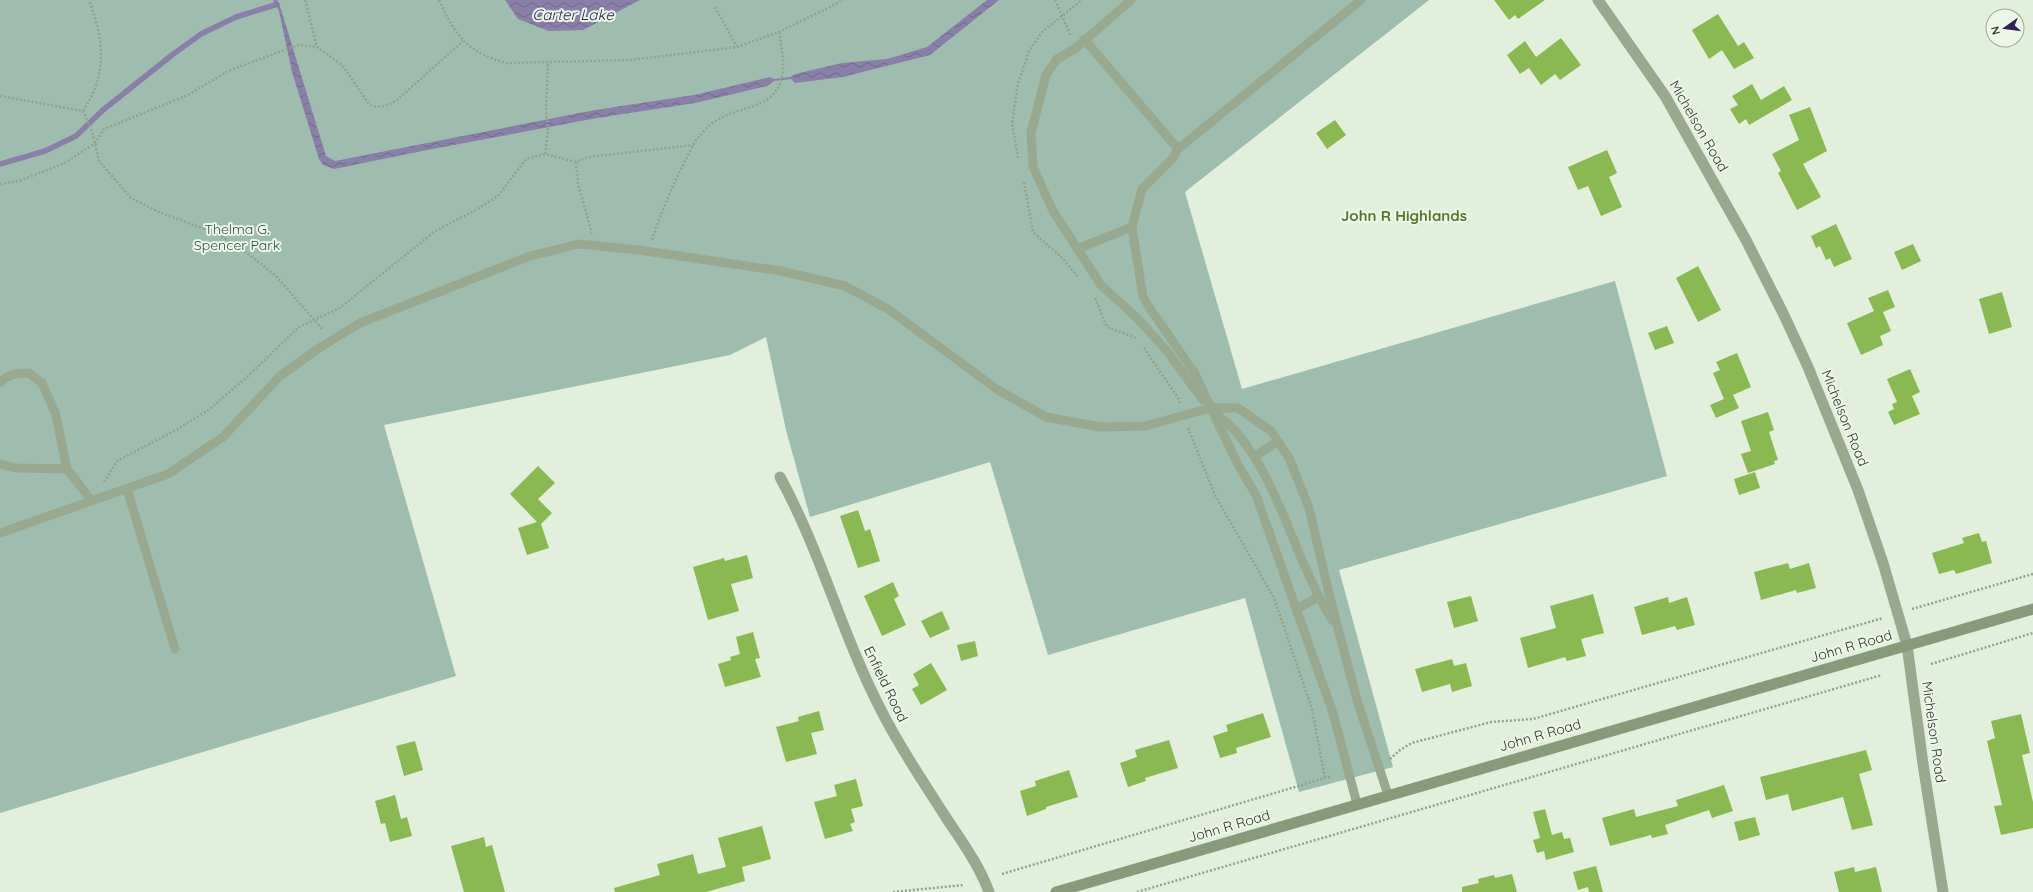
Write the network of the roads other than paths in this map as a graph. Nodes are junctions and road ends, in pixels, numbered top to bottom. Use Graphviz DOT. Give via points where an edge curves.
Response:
graph roads {
  1 [pos="1131,0"];
  2 [pos="1361,0"];
  3 [pos="1598,0"];
  4 [pos="1084,39"];
  5 [pos="1178,149"];
  6 [pos="1132,227"];
  7 [pos="1076,249"];
  8 [pos="0,383"];
  9 [pos="1210,408"];
  10 [pos="1278,441"];
  11 [pos="1254,456"];
  12 [pos="0,464"];
  13 [pos="67,469"];
  14 [pos="780,477"];
  15 [pos="127,489"];
  16 [pos="92,501"];
  17 [pos="0,533"];
  18 [pos="1318,597"];
  19 [pos="2033,608"];
  20 [pos="1297,609"];
  21 [pos="1338,628"];
  22 [pos="1907,645"];
  23 [pos="175,649"];
  24 [pos="1388,795"];
  25 [pos="1357,804"];
  26 [pos="989,892"];
  27 [pos="1056,892"];
  28 [pos="1943,892"];
  1 -- 4 [label="lane"];
  2 -- 5 [label="lane"];
  3 -- 22 [label="street, Michelson Road" via="1665,96 1732,212 1783,313 1826,409 1858,490"];
  4 -- 5 [label="lane"];
  4 -- 7 [label="lane" via="1076,48 1058,59 1046,75 1031,133 1033,167 1053,211"];
  5 -- 6 [label="lane" via="1173,158 1142,188"];
  6 -- 7 [label="lane"];
  6 -- 9 [label="lane" via="1143,297 1194,372"];
  7 -- 9 [label="lane" via="1101,284 1168,351"];
  8 -- 13 [label="lane" via="4,378 29,372 42,383 56,415"];
  9 -- 10 [label="lane" via="1238,408 1271,431"];
  9 -- 11 [label="lane" via="1236,432"];
  9 -- 15 [label="lane" via="1145,426 1100,428 1046,417 998,390 888,309 844,286 782,270 578,244 530,256 360,323 280,376 224,437 168,474"];
  9 -- 20 [label="lane" via="1256,495"];
  10 -- 11 [label="lane"];
  10 -- 21 [label="lane" via="1289,458 1309,508"];
  11 -- 18 [label="lane" via="1282,511"];
  12 -- 13 [label="lane" via="16,468"];
  13 -- 16 [label="lane"];
  14 -- 26 [label="street, Enfield Road" via="807,531 857,661 881,711 975,861"];
  15 -- 16 [label="lane"];
  15 -- 23 [label="lane"];
  16 -- 17 [label="lane"];
  18 -- 20 [label="lane"];
  18 -- 21 [label="lane"];
  19 -- 22 [label="main road, John R Road"];
  20 -- 25 [label="lane" via="1333,713"];
  21 -- 24 [label="lane" via="1357,700"];
  22 -- 24 [label="main road, John R Road"];
  22 -- 28 [label="street, Michelson Road"];
  24 -- 25 [label="main road, John R Road"];
  25 -- 27 [label="main road, John R Road"];
}
